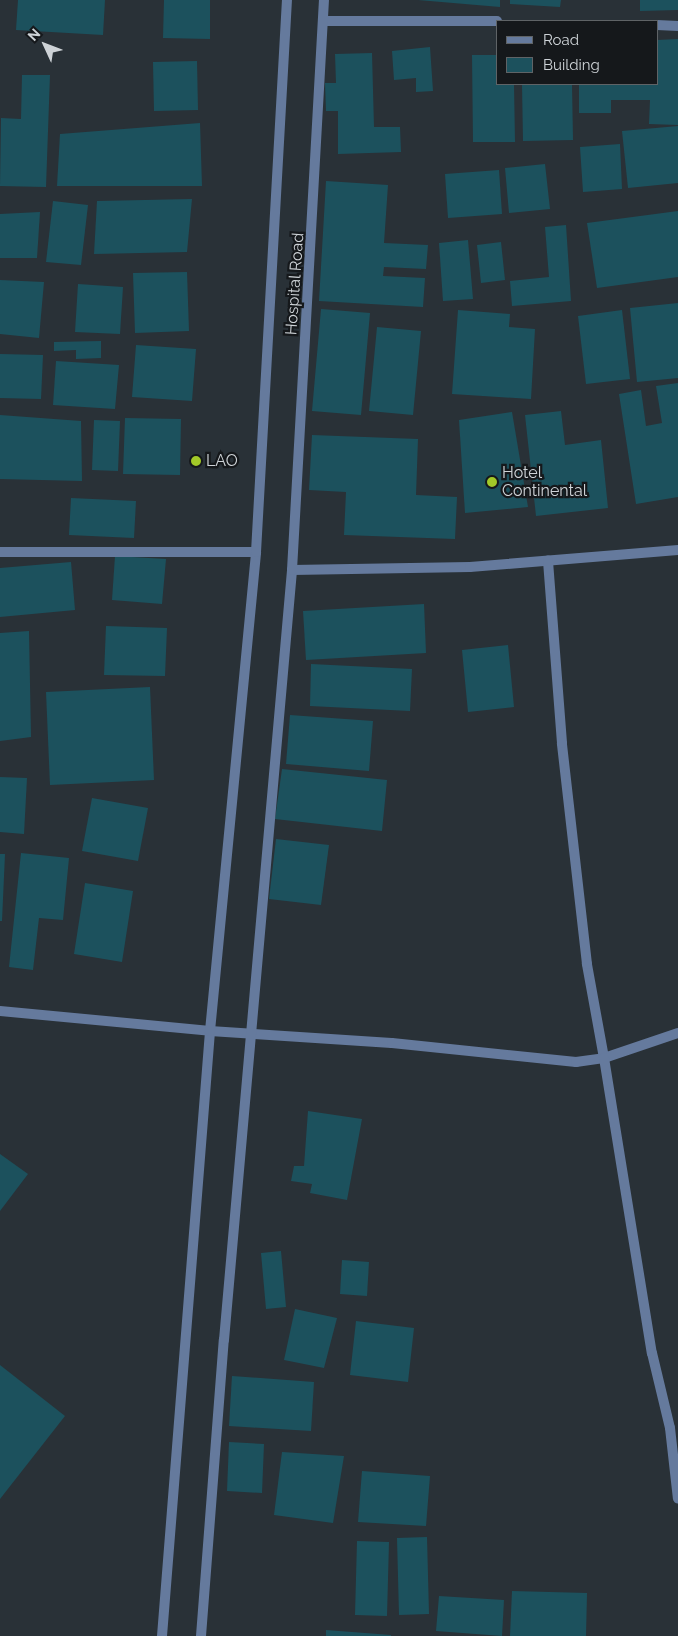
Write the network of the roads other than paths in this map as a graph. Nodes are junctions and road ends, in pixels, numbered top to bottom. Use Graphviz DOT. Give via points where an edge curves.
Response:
graph roads {
  1 [pos="287,0"];
  2 [pos="324,0"];
  3 [pos="323,21"];
  4 [pos="496,21"];
  5 [pos="658,25"];
  6 [pos="678,26"];
  7 [pos="678,550"];
  8 [pos="0,552"];
  9 [pos="256,552"];
  10 [pos="548,561"];
  11 [pos="292,570"];
  12 [pos="0,1011"];
  13 [pos="210,1031"];
  14 [pos="251,1033"];
  15 [pos="678,1033"];
  16 [pos="604,1058"];
  17 [pos="678,1499"];
  18 [pos="162,1636"];
  19 [pos="201,1636"];
  1 -- 9 [label="street, Hospital Road"];
  2 -- 3 [label="street, Hospital Road"];
  3 -- 4 [label="street"];
  3 -- 11 [label="street, Hospital Road"];
  5 -- 6 [label="street"];
  7 -- 10 [label="street"];
  8 -- 9 [label="street"];
  9 -- 13 [label="street, Hospital Road"];
  10 -- 11 [label="street" via="470,567"];
  10 -- 16 [label="street" via="564,762 587,964"];
  11 -- 14 [label="street, Hospital Road"];
  12 -- 13 [label="street"];
  13 -- 14 [label="street"];
  13 -- 18 [label="street, Hospital Road"];
  14 -- 16 [label="street" via="392,1042 576,1062"];
  14 -- 19 [label="street, Hospital Road"];
  15 -- 16 [label="street"];
  16 -- 17 [label="street" via="652,1353 670,1428"];
}
